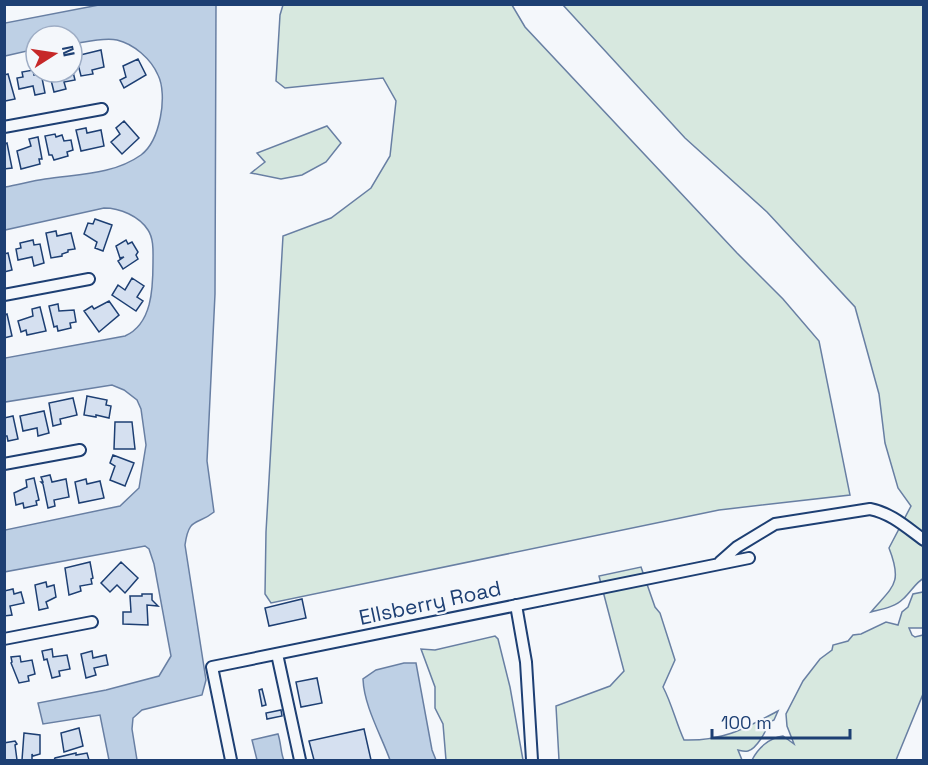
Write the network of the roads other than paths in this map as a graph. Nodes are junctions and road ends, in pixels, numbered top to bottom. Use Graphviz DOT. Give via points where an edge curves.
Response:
graph roads {
  1 [pos="102,109"];
  2 [pos="4,127"];
  3 [pos="89,279"];
  4 [pos="4,295"];
  5 [pos="80,450"];
  6 [pos="4,464"];
  7 [pos="924,540"];
  8 [pos="749,558"];
  9 [pos="717,564"];
  10 [pos="516,605"];
  11 [pos="92,622"];
  12 [pos="4,639"];
  13 [pos="277,654"];
  14 [pos="231,760"];
  15 [pos="300,760"];
  16 [pos="532,760"];
  1 -- 2 [label="street"];
  3 -- 4 [label="street"];
  5 -- 6 [label="street"];
  7 -- 9 [label="street" via="883,512 870,509 776,524"];
  8 -- 9 [label="street, Ellsberry Road"];
  9 -- 10 [label="street, Ellsberry Road"];
  10 -- 13 [label="street, Ellsberry Road"];
  10 -- 16 [label="street" via="526,662"];
  11 -- 12 [label="street"];
  13 -- 14 [label="street, Ellsberry Road" via="212,668"];
  13 -- 15 [label="street"];
}
